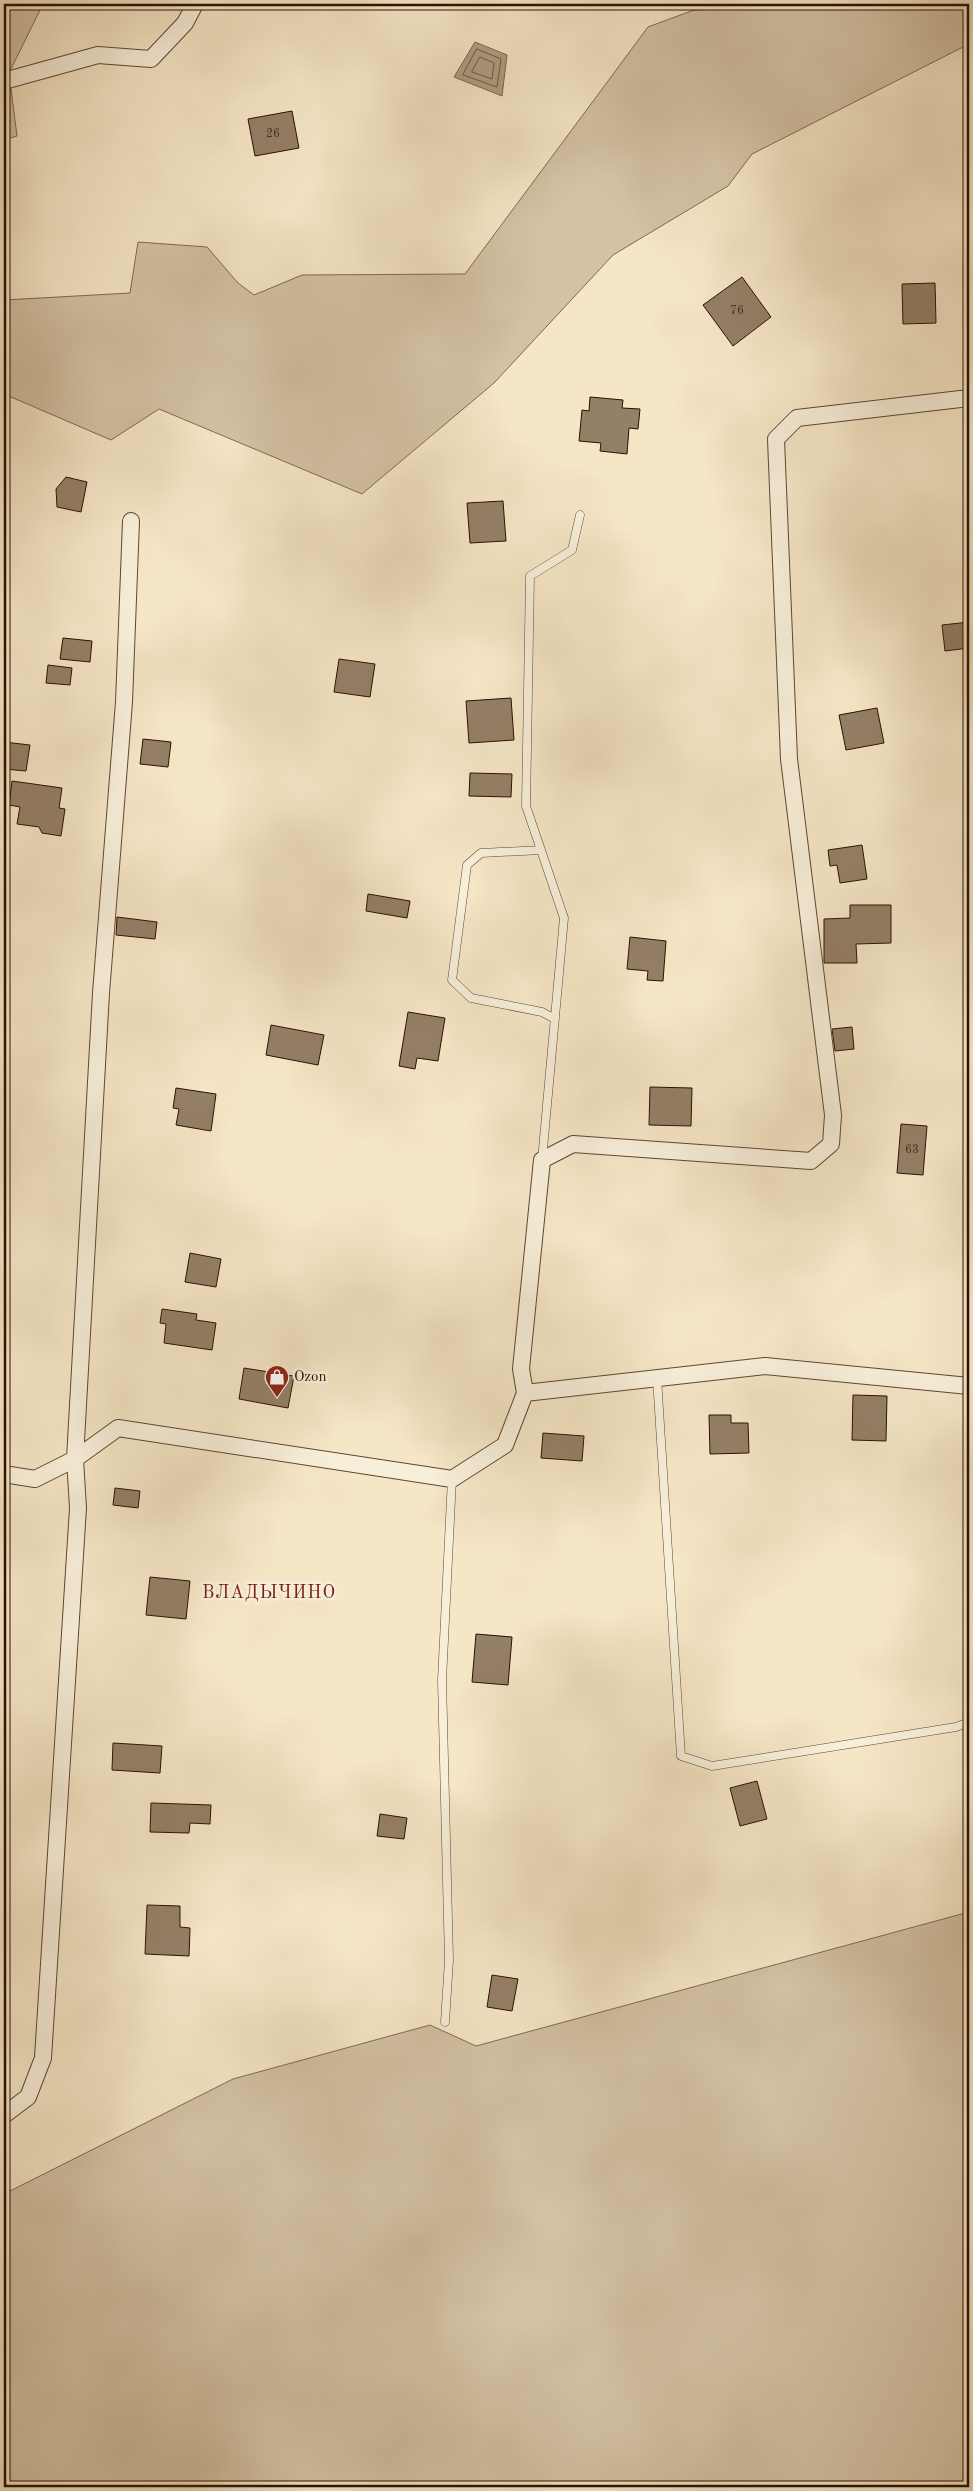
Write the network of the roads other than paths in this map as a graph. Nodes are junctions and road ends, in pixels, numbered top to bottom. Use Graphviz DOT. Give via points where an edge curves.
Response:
graph roads {
  1 [pos="195,4"];
  2 [pos="4,81"];
  3 [pos="969,398"];
  4 [pos="580,515"];
  5 [pos="131,521"];
  6 [pos="541,850"];
  7 [pos="555,1019"];
  8 [pos="542,1160"];
  9 [pos="657,1378"];
  10 [pos="969,1386"];
  11 [pos="525,1393"];
  12 [pos="75,1459"];
  13 [pos="4,1474"];
  14 [pos="452,1479"];
  15 [pos="969,1722"];
  16 [pos="446,2022"];
  17 [pos="4,2115"];
  1 -- 2 [label="street" via="185,24 151,59 98,55"];
  3 -- 8 [label="street" via="798,418 776,439 789,759 834,1115 831,1144 811,1161 573,1144"];
  4 -- 6 [label="lane" via="572,550 530,576 526,806"];
  5 -- 12 [label="street" via="124,702 101,993"];
  6 -- 7 [label="lane" via="564,918"];
  6 -- 7 [label="lane" via="481,853 466,865 452,980 471,998 542,1012"];
  7 -- 8 [label="lane"];
  8 -- 11 [label="street" via="521,1369"];
  9 -- 10 [label="street" via="766,1366"];
  9 -- 11 [label="street"];
  9 -- 15 [label="lane" via="681,1756 712,1766 956,1727"];
  11 -- 14 [label="street" via="505,1445"];
  12 -- 13 [label="street" via="35,1478"];
  12 -- 14 [label="street" via="118,1428"];
  12 -- 17 [label="street" via="78,1508 43,2058 28,2097"];
  14 -- 16 [label="lane" via="442,1680 449,1960"];
}
